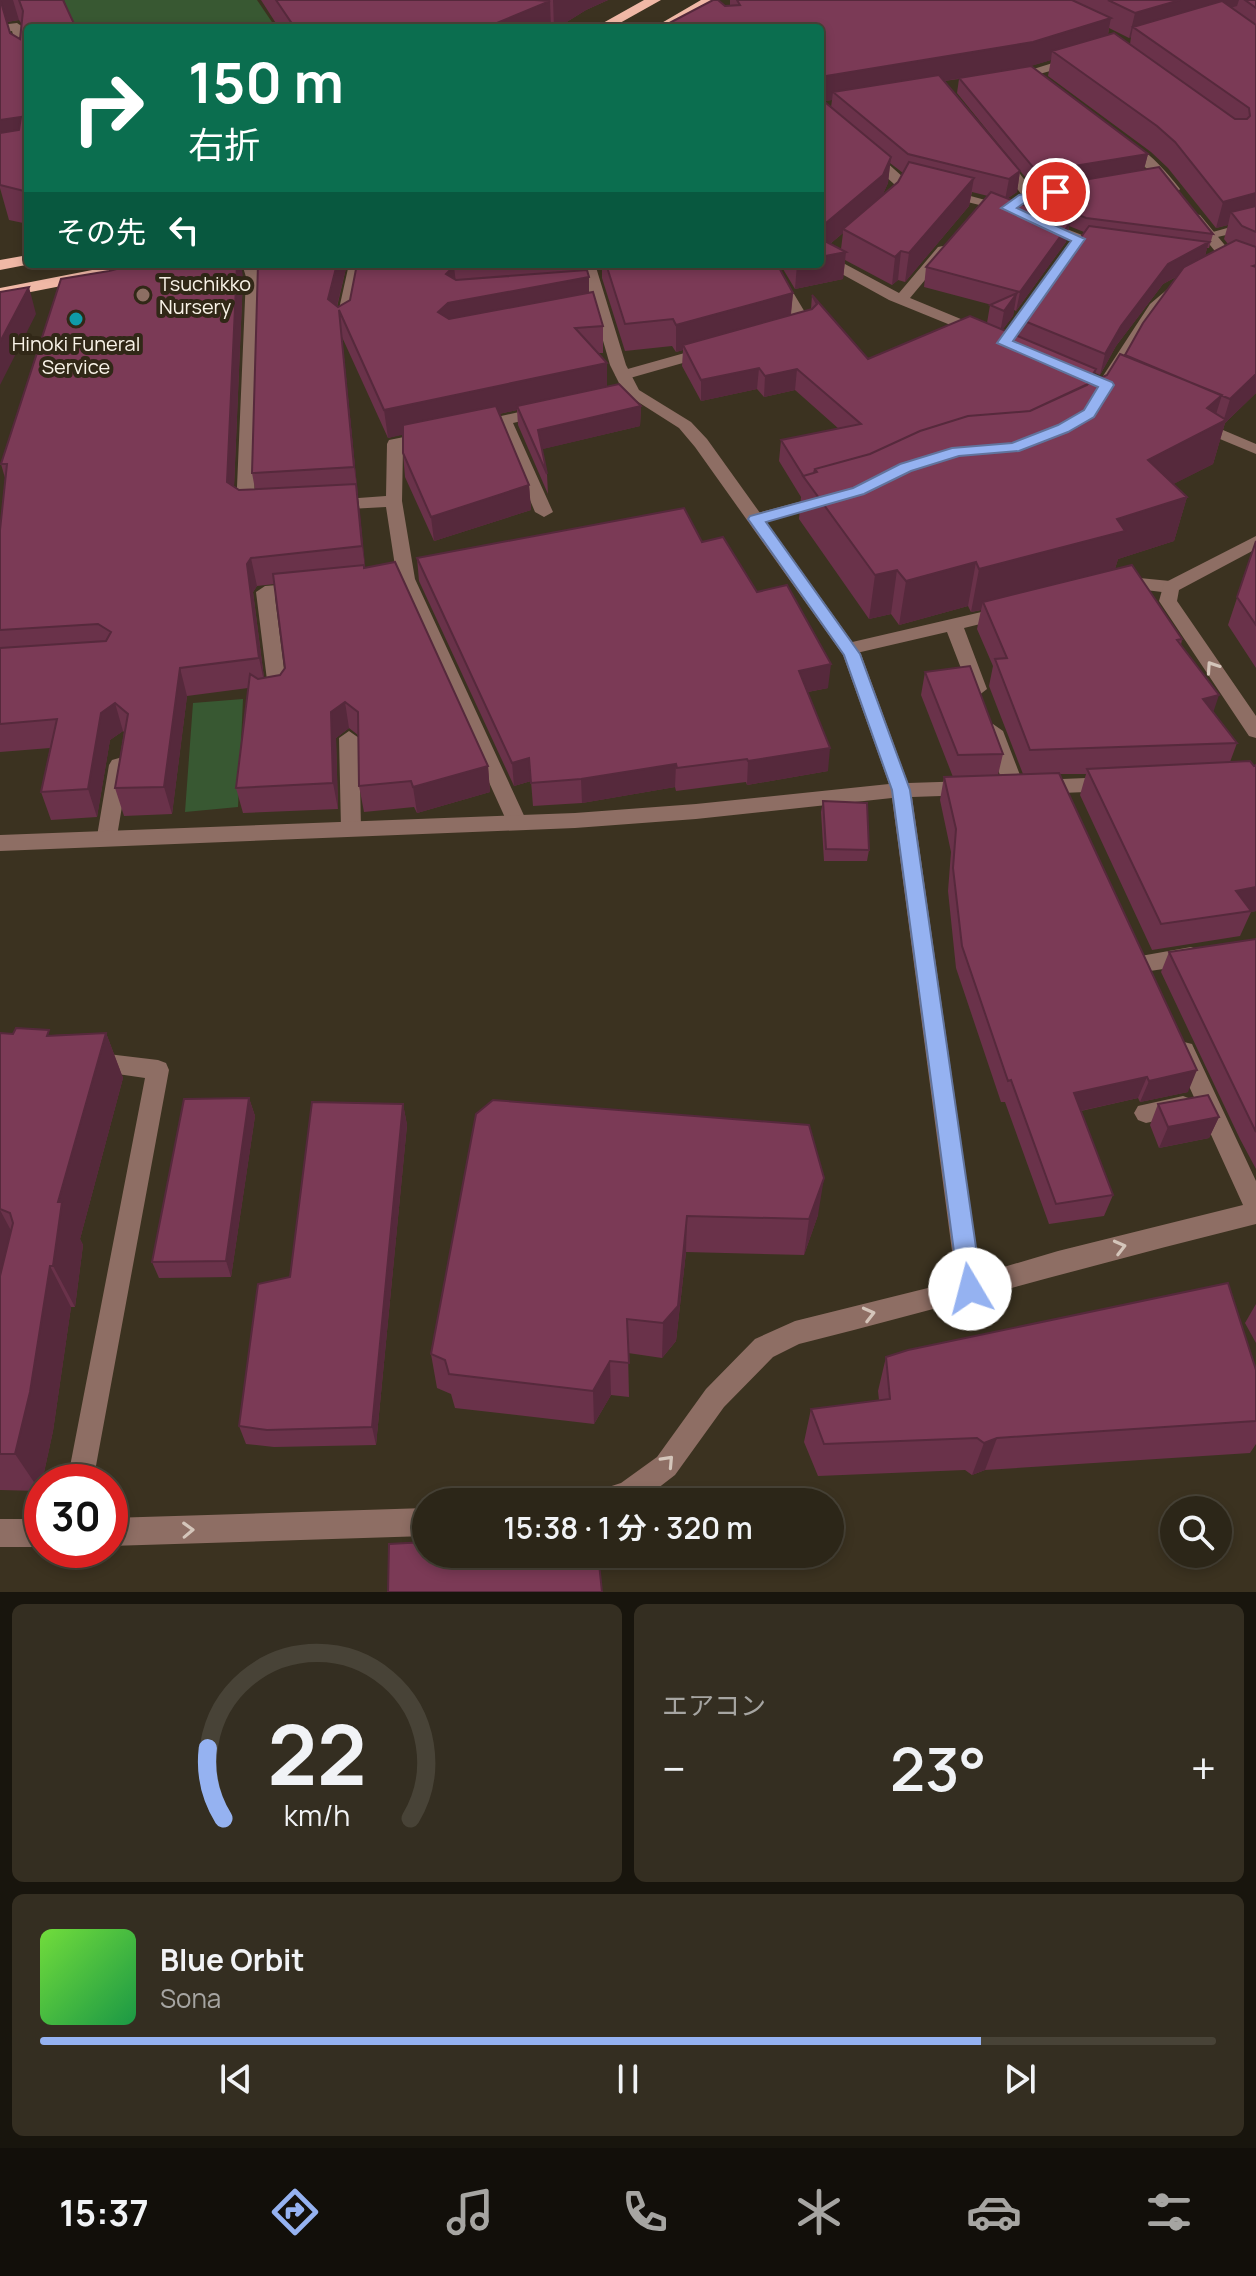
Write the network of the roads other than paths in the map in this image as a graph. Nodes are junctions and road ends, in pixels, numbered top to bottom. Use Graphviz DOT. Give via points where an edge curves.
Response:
graph roads {
  1 [pos="710,1"];
  2 [pos="643,2"];
  3 [pos="719,14"];
  4 [pos="607,24"];
  5 [pos="667,24"];
  6 [pos="0,29"];
  7 [pos="24,51"];
  8 [pos="1084,57"];
  9 [pos="1002,79"];
  10 [pos="1110,133"];
  11 [pos="855,142"];
  12 [pos="992,149"];
  13 [pos="1179,197"];
  14 [pos="1189,210"];
  15 [pos="1022,214"];
  16 [pos="1256,224"];
  17 [pos="956,234"];
  18 [pos="1209,235"];
  19 [pos="1079,239"];
  20 [pos="1123,245"];
  21 [pos="827,256"];
  22 [pos="24,261"];
  23 [pos="0,265"];
  24 [pos="128,268"];
  25 [pos="250,268"];
  26 [pos="355,268"];
  27 [pos="589,268"];
  28 [pos="771,268"];
  29 [pos="1256,271"];
  30 [pos="1193,276"];
  31 [pos="0,293"];
  32 [pos="901,300"];
  33 [pos="343,327"];
  34 [pos="774,332"];
  35 [pos="729,345"];
  36 [pos="1104,387"];
  37 [pos="625,388"];
  38 [pos="561,408"];
  39 [pos="1183,418"];
  40 [pos="504,420"];
  41 [pos="1254,449"];
  42 [pos="844,495"];
  43 [pos="394,501"];
  44 [pos="320,506"];
  45 [pos="275,508"];
  46 [pos="544,512"];
  47 [pos="756,519"];
  48 [pos="1256,542"];
  49 [pos="328,586"];
  50 [pos="1105,586"];
  51 [pos="1170,587"];
  52 [pos="1014,610"];
  53 [pos="954,626"];
  54 [pos="848,649"];
  55 [pos="263,695"];
  56 [pos="1256,731"];
  57 [pos="349,738"];
  58 [pos="123,741"];
  59 [pos="1135,783"];
  60 [pos="1062,786"];
  61 [pos="999,788"];
  62 [pos="901,790"];
  63 [pos="1075,813"];
  64 [pos="517,822"];
  65 [pos="351,828"];
  66 [pos="107,836"];
  67 [pos="0,843"];
  68 [pos="1214,953"];
  69 [pos="1143,963"];
  70 [pos="1175,1032"];
  71 [pos="63,1058"];
  72 [pos="1207,1101"];
  73 [pos="1146,1113"];
  74 [pos="1256,1207"];
  75 [pos="1256,1213"];
  76 [pos="970,1289"];
  77 [pos="83,1464"];
  78 [pos="636,1488"];
  79 [pos="412,1522"];
  80 [pos="128,1531"];
  81 [pos="0,1533"];
  82 [pos="24,1533"];
  1 -- 3 [label="street"];
  1 -- 5 [label="highway"];
  2 -- 4 [label="highway"];
  6 -- 7 [label="street" via="17,27"];
  8 -- 9 [label="street" via="1037,78"];
  10 -- 13 [label="street"];
  11 -- 15 [label="street" via="896,187"];
  12 -- 15 [label="street" via="1038,195"];
  14 -- 18 [label="street"];
  15 -- 19 [label="street"];
  16 -- 18 [label="street"];
  17 -- 32 [label="street"];
  18 -- 29 [label="street" via="1219,260"];
  19 -- 20 [label="street"];
  19 -- 32 [label="street" via="1012,346"];
  21 -- 32 [label="street"];
  22 -- 23 [label="highway"];
  24 -- 31 [label="highway"];
  25 -- 45 [label="street" via="245,510"];
  26 -- 33 [label="street"];
  27 -- 37 [label="street" via="595,312"];
  28 -- 34 [label="street" via="804,324"];
  30 -- 36 [label="street" via="1170,289 1155,307"];
  35 -- 37 [label="street"];
  37 -- 47 [label="street" via="685,425"];
  38 -- 40 [label="street"];
  39 -- 41 [label="street"];
  40 -- 43 [label="street" via="395,444"];
  40 -- 46 [label="street"];
  42 -- 47 [label="street"];
  43 -- 44 [label="street"];
  43 -- 64 [label="street" via="398,580"];
  47 -- 54 [label="street"];
  48 -- 51 [label="street"];
  49 -- 55 [label="street" via="265,592 278,693"];
  50 -- 51 [label="street" via="1120,582"];
  56 -- 51 [label="street, one-way" via="1168,601"];
  52 -- 53 [label="street"];
  53 -- 54 [label="street"];
  53 -- 61 [label="street"];
  54 -- 62 [label="street"];
  57 -- 65 [label="street"];
  58 -- 66 [label="street"];
  59 -- 60 [label="street"];
  60 -- 61 [label="street"];
  60 -- 63 [label="street"];
  61 -- 62 [label="street"];
  62 -- 64 [label="street" via="658,815"];
  62 -- 76 [label="street"];
  64 -- 65 [label="street"];
  65 -- 66 [label="street"];
  66 -- 67 [label="street"];
  68 -- 69 [label="street"];
  70 -- 72 [label="street"];
  71 -- 77 [label="street" via="158,1070"];
  72 -- 73 [label="street"];
  72 -- 74 [label="street"];
  76 -- 75 [label="street, one-way"];
  78 -- 76 [label="street, one-way" via="666,1466 715,1398 764,1348 795,1333"];
  80 -- 79 [label="street, one-way"];
  81 -- 82 [label="street"];
}
